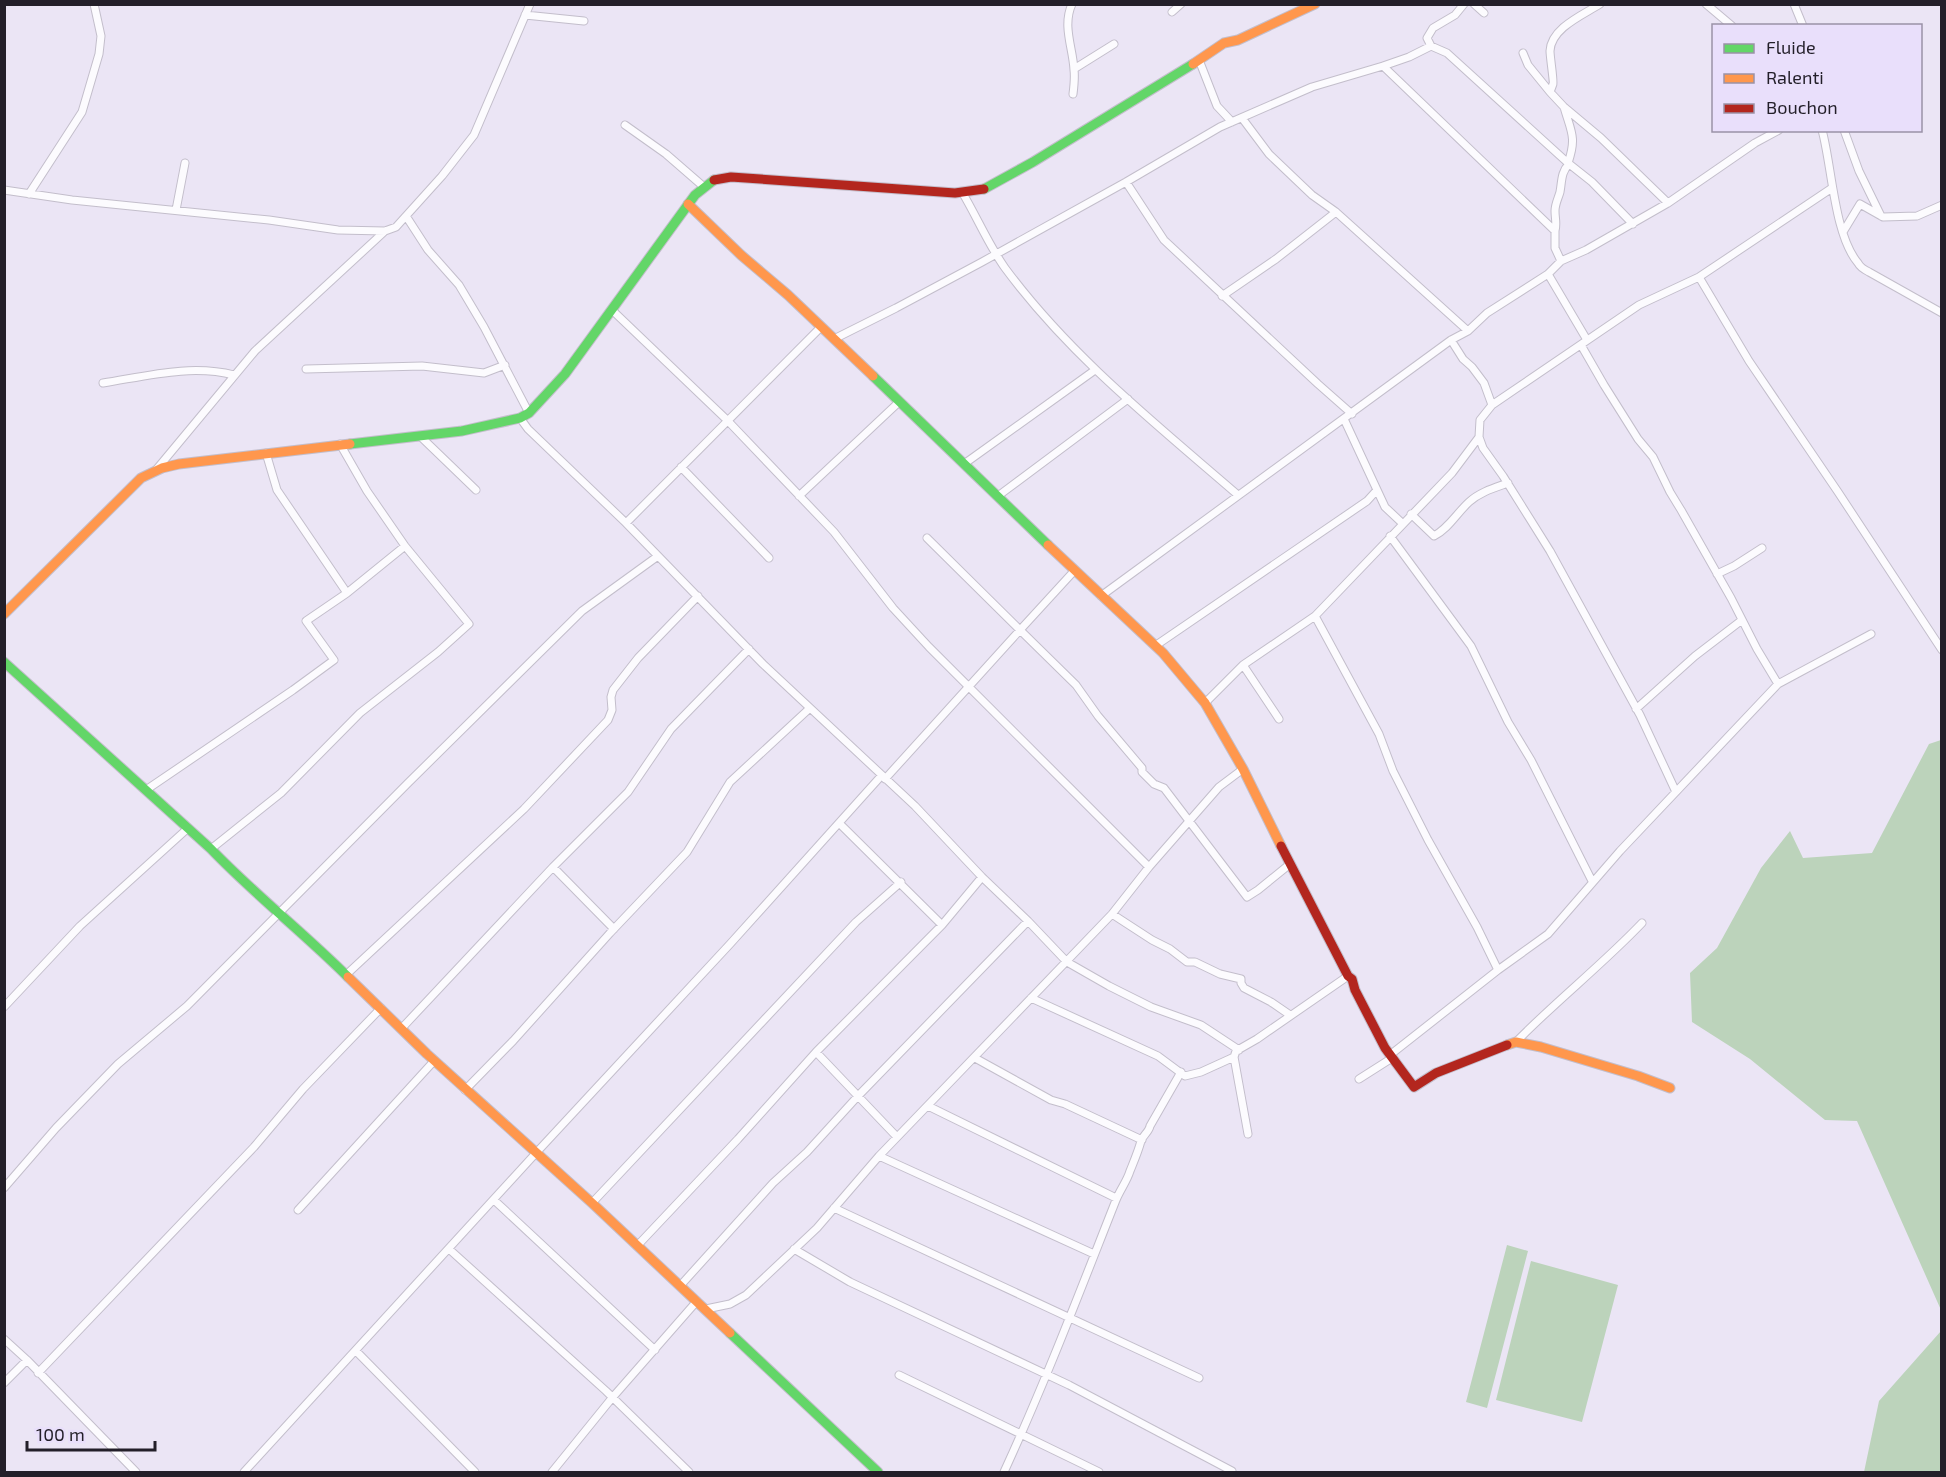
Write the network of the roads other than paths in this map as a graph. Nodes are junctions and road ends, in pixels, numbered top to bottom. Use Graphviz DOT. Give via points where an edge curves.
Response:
graph roads {
  1 [pos="94,4"];
  2 [pos="530,4"];
  3 [pos="1072,4"];
  4 [pos="1181,4"];
  5 [pos="1315,4"];
  6 [pos="1464,4"];
  7 [pos="1474,4"];
  8 [pos="1600,4"];
  9 [pos="1706,4"];
  10 [pos="1794,4"];
  11 [pos="1172,12"];
  12 [pos="1484,13"];
  13 [pos="525,15"];
  14 [pos="584,21"];
  15 [pos="1730,24"];
  16 [pos="1802,24"];
  17 [pos="1114,44"];
  18 [pos="1431,46"];
  19 [pos="1523,53"];
  20 [pos="1199,60"];
  21 [pos="1383,66"];
  22 [pos="1074,69"];
  23 [pos="1550,92"];
  24 [pos="1073,94"];
  25 [pos="1564,107"];
  26 [pos="1242,118"];
  27 [pos="1232,122"];
  28 [pos="625,125"];
  29 [pos="1775,132"];
  30 [pos="1822,132"];
  31 [pos="1845,132"];
  32 [pos="185,163"];
  33 [pos="1568,164"];
  34 [pos="1126,182"];
  35 [pos="704,187"];
  36 [pos="1832,188"];
  37 [pos="4,190"];
  38 [pos="962,192"];
  39 [pos="29,194"];
  40 [pos="1668,203"];
  41 [pos="688,204"];
  42 [pos="1941,205"];
  43 [pos="176,210"];
  44 [pos="1336,212"];
  45 [pos="406,216"];
  46 [pos="1881,216"];
  47 [pos="1633,224"];
  48 [pos="385,231"];
  49 [pos="1555,231"];
  50 [pos="1843,232"];
  51 [pos="996,254"];
  52 [pos="1561,261"];
  53 [pos="1548,274"];
  54 [pos="1699,277"];
  55 [pos="1222,296"];
  56 [pos="612,310"];
  57 [pos="1941,313"];
  58 [pos="821,327"];
  59 [pos="1467,331"];
  60 [pos="834,339"];
  61 [pos="1451,340"];
  62 [pos="1587,340"];
  63 [pos="1581,345"];
  64 [pos="505,365"];
  65 [pos="306,369"];
  66 [pos="1095,370"];
  67 [pos="234,375"];
  68 [pos="103,383"];
  69 [pos="1128,399"];
  70 [pos="899,402"];
  71 [pos="1492,405"];
  72 [pos="529,413"];
  73 [pos="1352,414"];
  74 [pos="519,418"];
  75 [pos="1344,419"];
  76 [pos="727,420"];
  77 [pos="420,435"];
  78 [pos="1479,437"];
  79 [pos="340,444"];
  80 [pos="266,453"];
  81 [pos="964,464"];
  82 [pos="681,467"];
  83 [pos="154,472"];
  84 [pos="1508,483"];
  85 [pos="476,490"];
  86 [pos="1377,490"];
  87 [pos="1238,495"];
  88 [pos="800,496"];
  89 [pos="998,496"];
  90 [pos="1412,514"];
  91 [pos="626,523"];
  92 [pos="1402,523"];
  93 [pos="1390,536"];
  94 [pos="927,538"];
  95 [pos="405,546"];
  96 [pos="1762,548"];
  97 [pos="658,556"];
  98 [pos="769,558"];
  99 [pos="1076,570"];
  100 [pos="1717,574"];
  101 [pos="347,594"];
  102 [pos="698,596"];
  103 [pos="1101,596"];
  104 [pos="4,614"];
  105 [pos="1314,616"];
  106 [pos="1742,620"];
  107 [pos="1020,630"];
  108 [pos="1871,634"];
  109 [pos="1155,646"];
  110 [pos="749,649"];
  111 [pos="1941,650"];
  112 [pos="4,662"];
  113 [pos="1243,665"];
  114 [pos="1778,684"];
  115 [pos="968,687"];
  116 [pos="1205,703"];
  117 [pos="810,708"];
  118 [pos="1636,709"];
  119 [pos="1279,719"];
  120 [pos="1243,769"];
  121 [pos="884,777"];
  122 [pos="146,790"];
  123 [pos="1676,792"];
  124 [pos="1190,821"];
  125 [pos="839,823"];
  126 [pos="187,829"];
  127 [pos="211,849"];
  128 [pos="1290,864"];
  129 [pos="553,867"];
  130 [pos="1149,867"];
  131 [pos="982,877"];
  132 [pos="1592,881"];
  133 [pos="901,882"];
  134 [pos="279,913"];
  135 [pos="1112,914"];
  136 [pos="1028,921"];
  137 [pos="1642,923"];
  138 [pos="942,925"];
  139 [pos="614,929"];
  140 [pos="1066,962"];
  141 [pos="1498,970"];
  142 [pos="347,974"];
  143 [pos="1348,976"];
  144 [pos="1031,998"];
  145 [pos="4,1007"];
  146 [pos="381,1008"];
  147 [pos="1290,1015"];
  148 [pos="401,1029"];
  149 [pos="1515,1042"];
  150 [pos="816,1052"];
  151 [pos="1237,1053"];
  152 [pos="1391,1057"];
  153 [pos="975,1058"];
  154 [pos="434,1061"];
  155 [pos="1181,1072"];
  156 [pos="1359,1079"];
  157 [pos="1670,1088"];
  158 [pos="465,1090"];
  159 [pos="858,1096"];
  160 [pos="928,1106"];
  161 [pos="1248,1134"];
  162 [pos="897,1137"];
  163 [pos="1142,1140"];
  164 [pos="536,1153"];
  165 [pos="879,1156"];
  166 [pos="4,1188"];
  167 [pos="1116,1198"];
  168 [pos="494,1200"];
  169 [pos="592,1203"];
  170 [pos="834,1208"];
  171 [pos="298,1210"];
  172 [pos="637,1246"];
  173 [pos="449,1249"];
  174 [pos="794,1249"];
  175 [pos="1094,1254"];
  176 [pos="680,1286"];
  177 [pos="697,1301"];
  178 [pos="706,1310"];
  179 [pos="1070,1318"];
  180 [pos="4,1339"];
  181 [pos="654,1350"];
  182 [pos="356,1351"];
  183 [pos="27,1360"];
  184 [pos="38,1373"];
  185 [pos="1046,1374"];
  186 [pos="899,1375"];
  187 [pos="1199,1378"];
  188 [pos="4,1383"];
  189 [pos="612,1398"];
  190 [pos="1022,1434"];
  191 [pos="1232,1471"];
  192 [pos="136,1473"];
  193 [pos="244,1473"];
  194 [pos="476,1473"];
  195 [pos="552,1473"];
  196 [pos="689,1473"];
  197 [pos="878,1473"];
  198 [pos="1004,1473"];
  199 [pos="1099,1473"];
  1 -- 39 [label="street" via="101,36 99,54 82,112"];
  2 -- 13 [label="street"];
  3 -- 22 [label="street" via="1068,35"];
  4 -- 11 [label="street"];
  5 -- 20 [label="street" via="1239,40 1224,43"];
  6 -- 18 [label="street" via="1455,15 1433,28 1427,38"];
  7 -- 12 [label="street"];
  8 -- 23 [label="street" via="1557,33 1550,49 1554,82"];
  9 -- 15 [label="street"];
  10 -- 16 [label="street"];
  13 -- 14 [label="street"];
  13 -- 45 [label="street" via="474,135"];
  17 -- 22 [label="street"];
  18 -- 21 [label="street"];
  18 -- 33 [label="street" via="1472,75"];
  19 -- 23 [label="street" via="1527,65"];
  20 -- 27 [label="street" via="1217,106"];
  20 -- 38 [label="street" via="1033,162 982,190"];
  21 -- 26 [label="street" via="1312,87"];
  21 -- 49 [label="street"];
  22 -- 24 [label="street"];
  23 -- 25 [label="street"];
  25 -- 33 [label="street" via="1574,145"];
  25 -- 40 [label="street"];
  26 -- 27 [label="street"];
  26 -- 44 [label="street" via="1269,154"];
  27 -- 34 [label="street"];
  28 -- 35 [label="street"];
  29 -- 40 [label="street"];
  30 -- 36 [label="street"];
  31 -- 46 [label="street"];
  32 -- 43 [label="street"];
  33 -- 47 [label="street" via="1592,182"];
  33 -- 49 [label="street" via="1555,203"];
  34 -- 51 [label="street"];
  34 -- 55 [label="street" via="1164,240"];
  35 -- 38 [label="street" via="716,179 731,177"];
  35 -- 41 [label="street"];
  36 -- 50 [label="street"];
  36 -- 54 [label="street"];
  37 -- 39 [label="street"];
  38 -- 51 [label="street"];
  39 -- 43 [label="street"];
  40 -- 47 [label="street"];
  41 -- 56 [label="street"];
  41 -- 58 [label="street"];
  42 -- 46 [label="street" via="1917,216"];
  43 -- 48 [label="street" via="338,230"];
  44 -- 55 [label="street"];
  44 -- 59 [label="street"];
  45 -- 48 [label="street" via="396,227"];
  45 -- 64 [label="street" via="428,250 459,285"];
  46 -- 50 [label="street" via="1860,204"];
  47 -- 52 [label="street"];
  48 -- 67 [label="street"];
  49 -- 52 [label="street" via="1555,248"];
  50 -- 57 [label="street" via="1858,264"];
  51 -- 60 [label="street"];
  51 -- 66 [label="street" via="1032,301"];
  52 -- 53 [label="street"];
  53 -- 59 [label="street"];
  53 -- 62 [label="street"];
  54 -- 62 [label="street" via="1639,305"];
  54 -- 111 [label="street" via="1749,361"];
  55 -- 73 [label="street"];
  56 -- 72 [label="street" via="565,374"];
  56 -- 76 [label="street"];
  58 -- 60 [label="street"];
  58 -- 76 [label="street"];
  59 -- 61 [label="street"];
  60 -- 70 [label="street"];
  61 -- 71 [label="street" via="1462,359 1484,382"];
  61 -- 73 [label="street"];
  62 -- 63 [label="street"];
  63 -- 71 [label="street"];
  63 -- 100 [label="street" via="1632,430 1653,457"];
  64 -- 65 [label="street" via="484,373 422,366"];
  64 -- 72 [label="street"];
  66 -- 69 [label="street"];
  66 -- 81 [label="street"];
  67 -- 68 [label="street" via="213,370 170,372"];
  67 -- 83 [label="street"];
  69 -- 87 [label="street"];
  69 -- 89 [label="street"];
  70 -- 81 [label="street"];
  70 -- 88 [label="street"];
  71 -- 78 [label="street" via="1480,420"];
  72 -- 74 [label="street"];
  73 -- 75 [label="street"];
  74 -- 77 [label="street" via="462,431"];
  74 -- 91 [label="street"];
  75 -- 86 [label="street"];
  75 -- 87 [label="street"];
  76 -- 82 [label="street"];
  76 -- 88 [label="street"];
  77 -- 79 [label="street"];
  77 -- 85 [label="street"];
  78 -- 84 [label="street"];
  78 -- 90 [label="street" via="1452,473"];
  79 -- 80 [label="street"];
  79 -- 95 [label="street"];
  80 -- 83 [label="street" via="179,464"];
  80 -- 101 [label="street" via="277,489"];
  81 -- 89 [label="street"];
  82 -- 91 [label="street"];
  82 -- 98 [label="street"];
  83 -- 104 [label="street" via="128,490"];
  84 -- 90 [label="street" via="1481,492 1445,530 1434,536"];
  84 -- 118 [label="street" via="1550,551"];
  86 -- 92 [label="street" via="1385,507"];
  86 -- 109 [label="street"];
  87 -- 103 [label="street"];
  88 -- 115 [label="street" via="834,532 893,608"];
  89 -- 99 [label="street"];
  90 -- 92 [label="street"];
  91 -- 97 [label="street"];
  92 -- 93 [label="street"];
  93 -- 105 [label="street"];
  93 -- 132 [label="street" via="1471,646"];
  94 -- 107 [label="street"];
  95 -- 101 [label="street"];
  95 -- 127 [label="street" via="469,624 360,713 281,793"];
  96 -- 100 [label="street"];
  97 -- 102 [label="street"];
  97 -- 134 [label="street" via="582,611"];
  99 -- 103 [label="street"];
  99 -- 107 [label="street"];
  100 -- 106 [label="street"];
  101 -- 122 [label="street" via="306,621 334,660"];
  102 -- 110 [label="street"];
  102 -- 142 [label="street" via="613,690 608,720 524,809"];
  103 -- 109 [label="street"];
  105 -- 113 [label="street"];
  105 -- 141 [label="street" via="1379,734 1393,771"];
  106 -- 114 [label="street"];
  106 -- 118 [label="street"];
  107 -- 115 [label="street"];
  107 -- 124 [label="street" via="1076,685 1142,772 1164,788"];
  108 -- 114 [label="street"];
  109 -- 116 [label="street"];
  110 -- 117 [label="street"];
  110 -- 129 [label="street" via="671,729 627,792"];
  112 -- 122 [label="street"];
  113 -- 116 [label="street"];
  113 -- 119 [label="street"];
  114 -- 123 [label="street"];
  115 -- 121 [label="street"];
  115 -- 130 [label="street"];
  116 -- 120 [label="street"];
  117 -- 121 [label="street"];
  117 -- 139 [label="street" via="730,782 687,852"];
  118 -- 123 [label="street"];
  120 -- 124 [label="street" via="1219,787"];
  120 -- 128 [label="street"];
  121 -- 125 [label="street"];
  121 -- 131 [label="street"];
  122 -- 126 [label="street"];
  123 -- 132 [label="street"];
  124 -- 128 [label="street" via="1247,897"];
  124 -- 130 [label="street"];
  125 -- 133 [label="street"];
  125 -- 164 [label="street"];
  126 -- 127 [label="street"];
  126 -- 145 [label="street" via="80,926"];
  127 -- 134 [label="street"];
  128 -- 143 [label="street"];
  129 -- 139 [label="street"];
  129 -- 148 [label="street"];
  130 -- 135 [label="street"];
  131 -- 136 [label="street"];
  131 -- 138 [label="street"];
  132 -- 141 [label="street" via="1548,934"];
  133 -- 138 [label="street"];
  133 -- 169 [label="street" via="848,931"];
  134 -- 142 [label="street"];
  134 -- 166 [label="street" via="187,1006 118,1064"];
  135 -- 140 [label="street"];
  135 -- 147 [label="street" via="1170,948 1187,963 1195,962 1241,979 1244,988"];
  136 -- 140 [label="street"];
  136 -- 159 [label="street"];
  137 -- 149 [label="street"];
  138 -- 150 [label="street"];
  139 -- 158 [label="street"];
  140 -- 144 [label="street"];
  140 -- 151 [label="street" via="1152,1007 1201,1024"];
  141 -- 152 [label="street"];
  142 -- 146 [label="street"];
  143 -- 147 [label="street"];
  143 -- 152 [label="street"];
  144 -- 153 [label="street"];
  144 -- 155 [label="street" via="1142,1048"];
  146 -- 148 [label="street"];
  146 -- 184 [label="street"];
  147 -- 151 [label="street"];
  148 -- 154 [label="street"];
  149 -- 152 [label="street" via="1436,1073 1414,1087"];
  149 -- 157 [label="street"];
  150 -- 159 [label="street"];
  150 -- 172 [label="street"];
  151 -- 155 [label="street" via="1201,1072 1185,1076"];
  151 -- 161 [label="street"];
  152 -- 156 [label="street"];
  153 -- 160 [label="street"];
  153 -- 163 [label="street" via="1051,1100"];
  154 -- 158 [label="street"];
  154 -- 171 [label="street"];
  155 -- 163 [label="street"];
  158 -- 164 [label="street"];
  159 -- 162 [label="street"];
  159 -- 176 [label="street"];
  160 -- 162 [label="street"];
  160 -- 167 [label="street"];
  162 -- 165 [label="street"];
  163 -- 167 [label="street"];
  164 -- 168 [label="street"];
  164 -- 169 [label="street"];
  165 -- 170 [label="street"];
  165 -- 175 [label="street"];
  167 -- 175 [label="street"];
  168 -- 173 [label="street"];
  168 -- 181 [label="street"];
  169 -- 172 [label="street"];
  170 -- 174 [label="street"];
  170 -- 179 [label="street"];
  172 -- 176 [label="street"];
  173 -- 182 [label="street"];
  173 -- 189 [label="street"];
  174 -- 178 [label="street" via="746,1295 730,1305"];
  174 -- 185 [label="street" via="850,1282"];
  175 -- 179 [label="street"];
  176 -- 177 [label="street"];
  177 -- 178 [label="street"];
  177 -- 181 [label="street"];
  178 -- 197 [label="street"];
  179 -- 185 [label="street"];
  179 -- 187 [label="street"];
  180 -- 183 [label="street"];
  181 -- 189 [label="street"];
  182 -- 193 [label="street"];
  182 -- 194 [label="street"];
  183 -- 184 [label="street"];
  183 -- 188 [label="street"];
  184 -- 192 [label="street"];
  185 -- 190 [label="street"];
  185 -- 191 [label="street"];
  186 -- 190 [label="street"];
  189 -- 195 [label="street"];
  189 -- 196 [label="street"];
  190 -- 198 [label="street"];
  190 -- 199 [label="street"];
}
